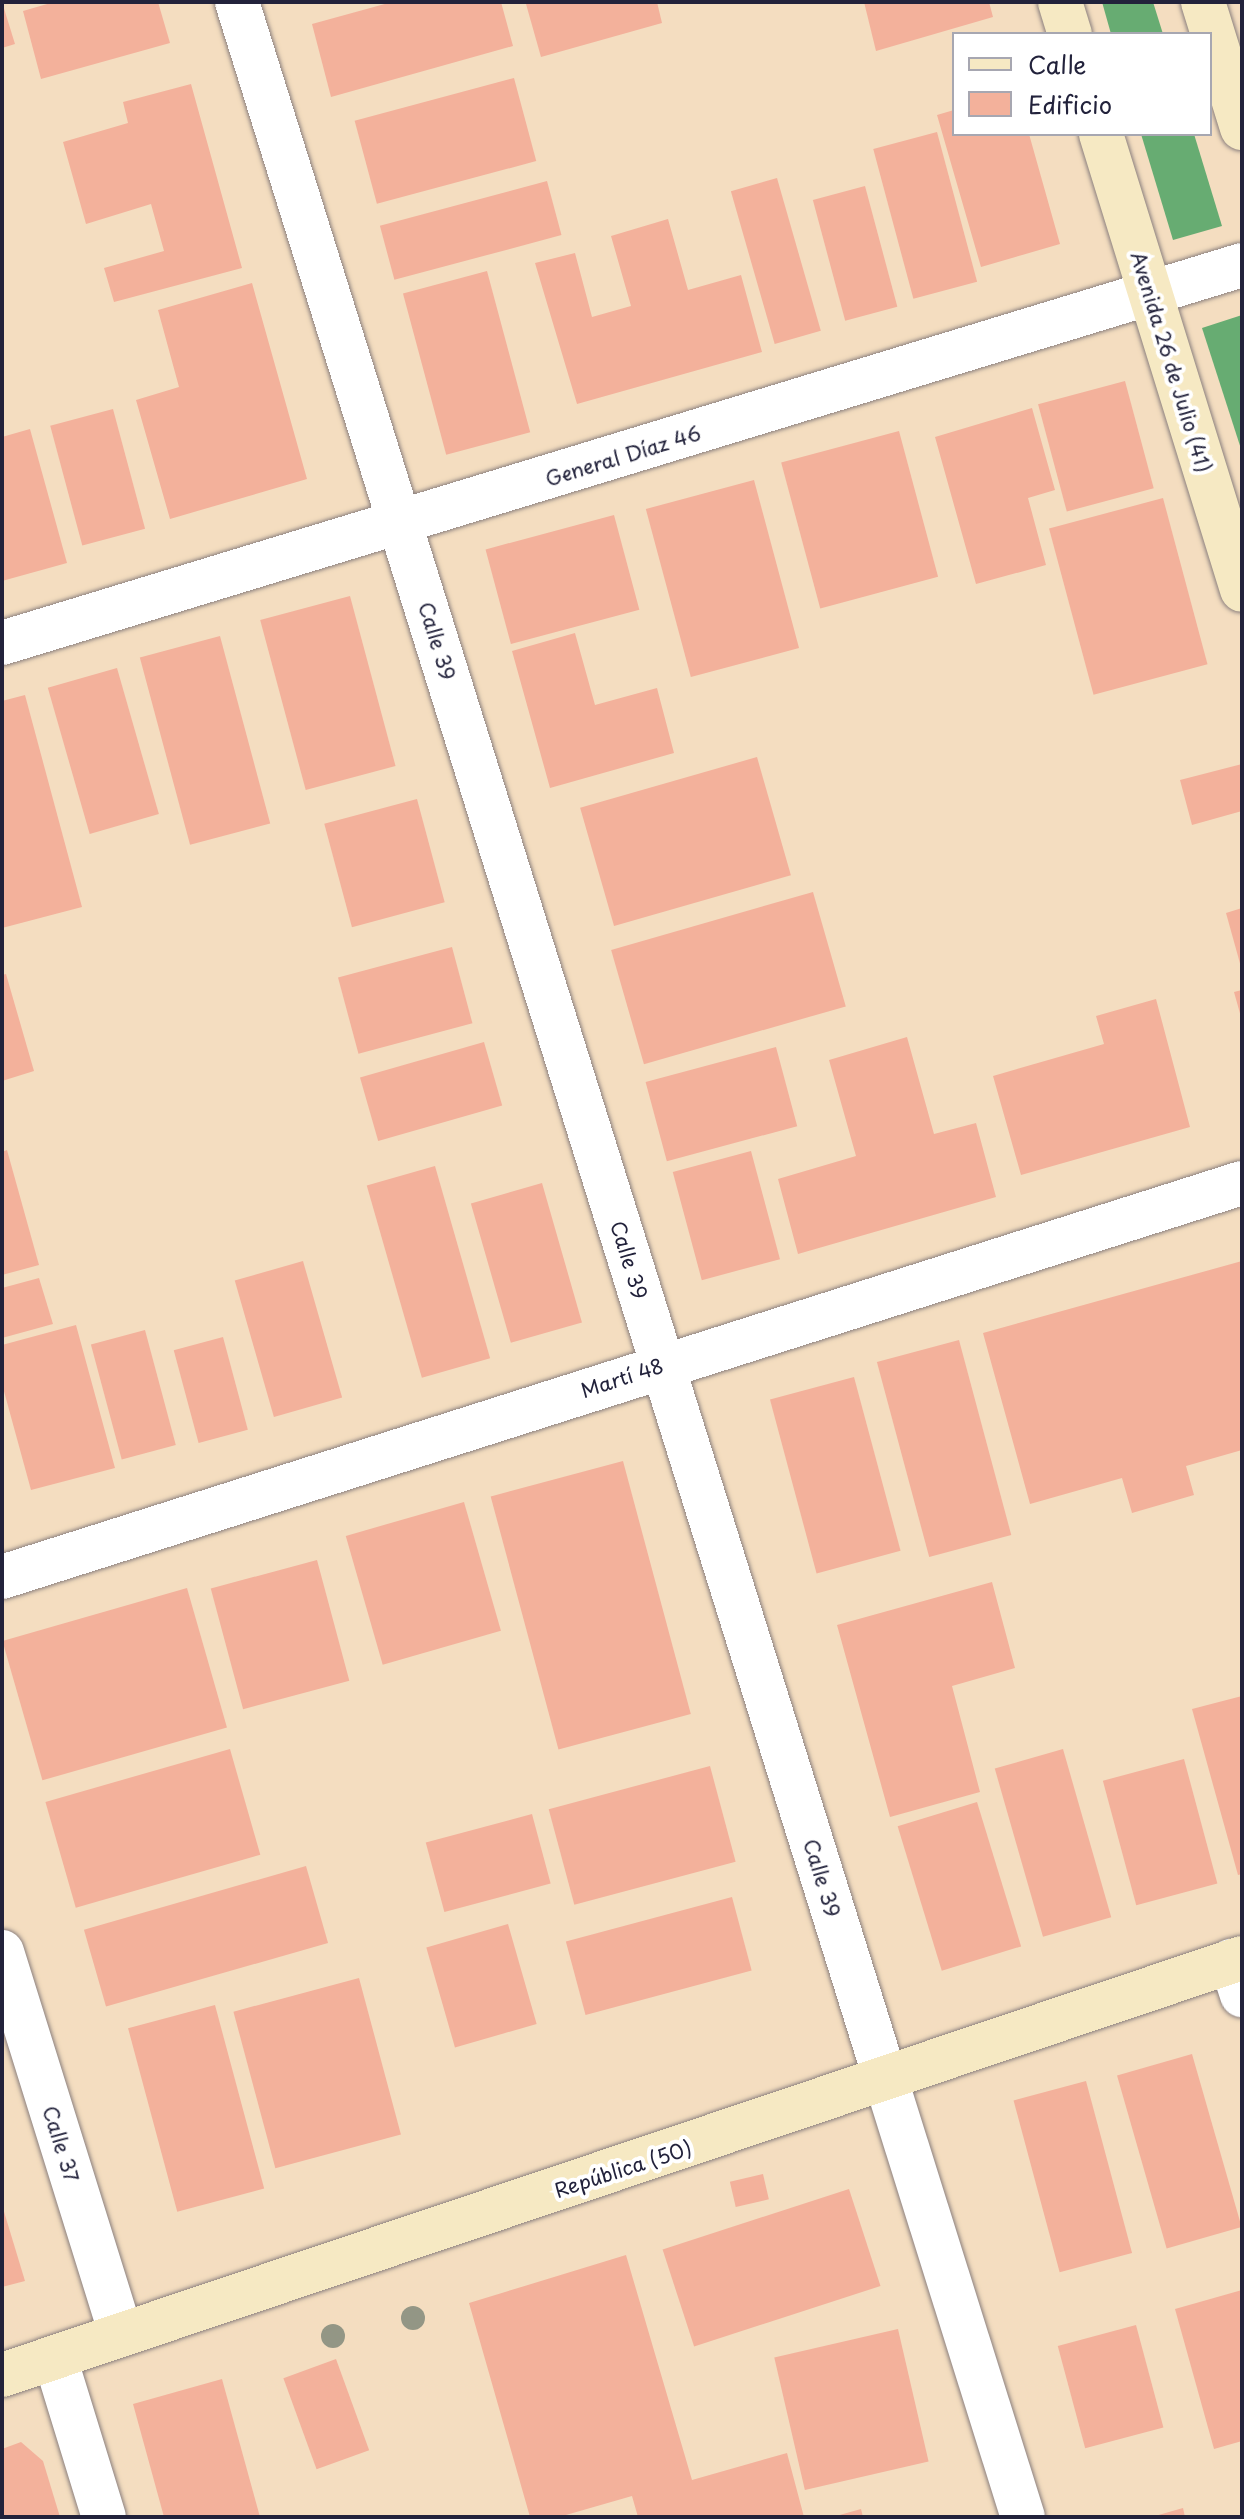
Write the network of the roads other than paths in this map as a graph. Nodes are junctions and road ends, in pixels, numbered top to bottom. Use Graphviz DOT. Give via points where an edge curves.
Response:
graph roads {
  1 [pos="237,2"];
  2 [pos="1060,2"];
  3 [pos="1203,2"];
  4 [pos="1069,32"];
  5 [pos="1242,128"];
  6 [pos="1102,136"];
  7 [pos="1242,265"];
  8 [pos="1150,292"];
  9 [pos="400,525"];
  10 [pos="1242,590"];
  11 [pos="2,643"];
  12 [pos="1242,1183"];
  13 [pos="662,1365"];
  14 [pos="2,1577"];
  15 [pos="2,1952"];
  16 [pos="1238,1971"];
  17 [pos="885,2077"];
  18 [pos="121,2335"];
  19 [pos="55,2358"];
  20 [pos="2,2375"];
  21 [pos="104,2517"];
  22 [pos="1023,2517"];
  1 -- 9 [label="street, Calle 39"];
  2 -- 4 [label="main road"];
  3 -- 5 [label="main road"];
  6 -- 8 [label="main road, Avenida 26 de Julio (41)"];
  7 -- 8 [label="street, General Díaz 46"];
  8 -- 9 [label="street, General Díaz 46"];
  8 -- 10 [label="main road, Avenida 26 de Julio (41)"];
  9 -- 11 [label="street, General Díaz 46"];
  9 -- 13 [label="street, Calle 39"];
  12 -- 13 [label="street, Martí 48"];
  13 -- 14 [label="street, Martí 48"];
  13 -- 17 [label="street, Calle 39"];
  15 -- 18 [label="street, Calle 37"];
  16 -- 17 [label="main road, República (50)"];
  17 -- 18 [label="main road, República (50)"];
  17 -- 22 [label="street, Calle 39"];
  18 -- 19 [label="main road, República (50)"];
  19 -- 20 [label="main road, República (50)"];
  19 -- 21 [label="street"];
}
